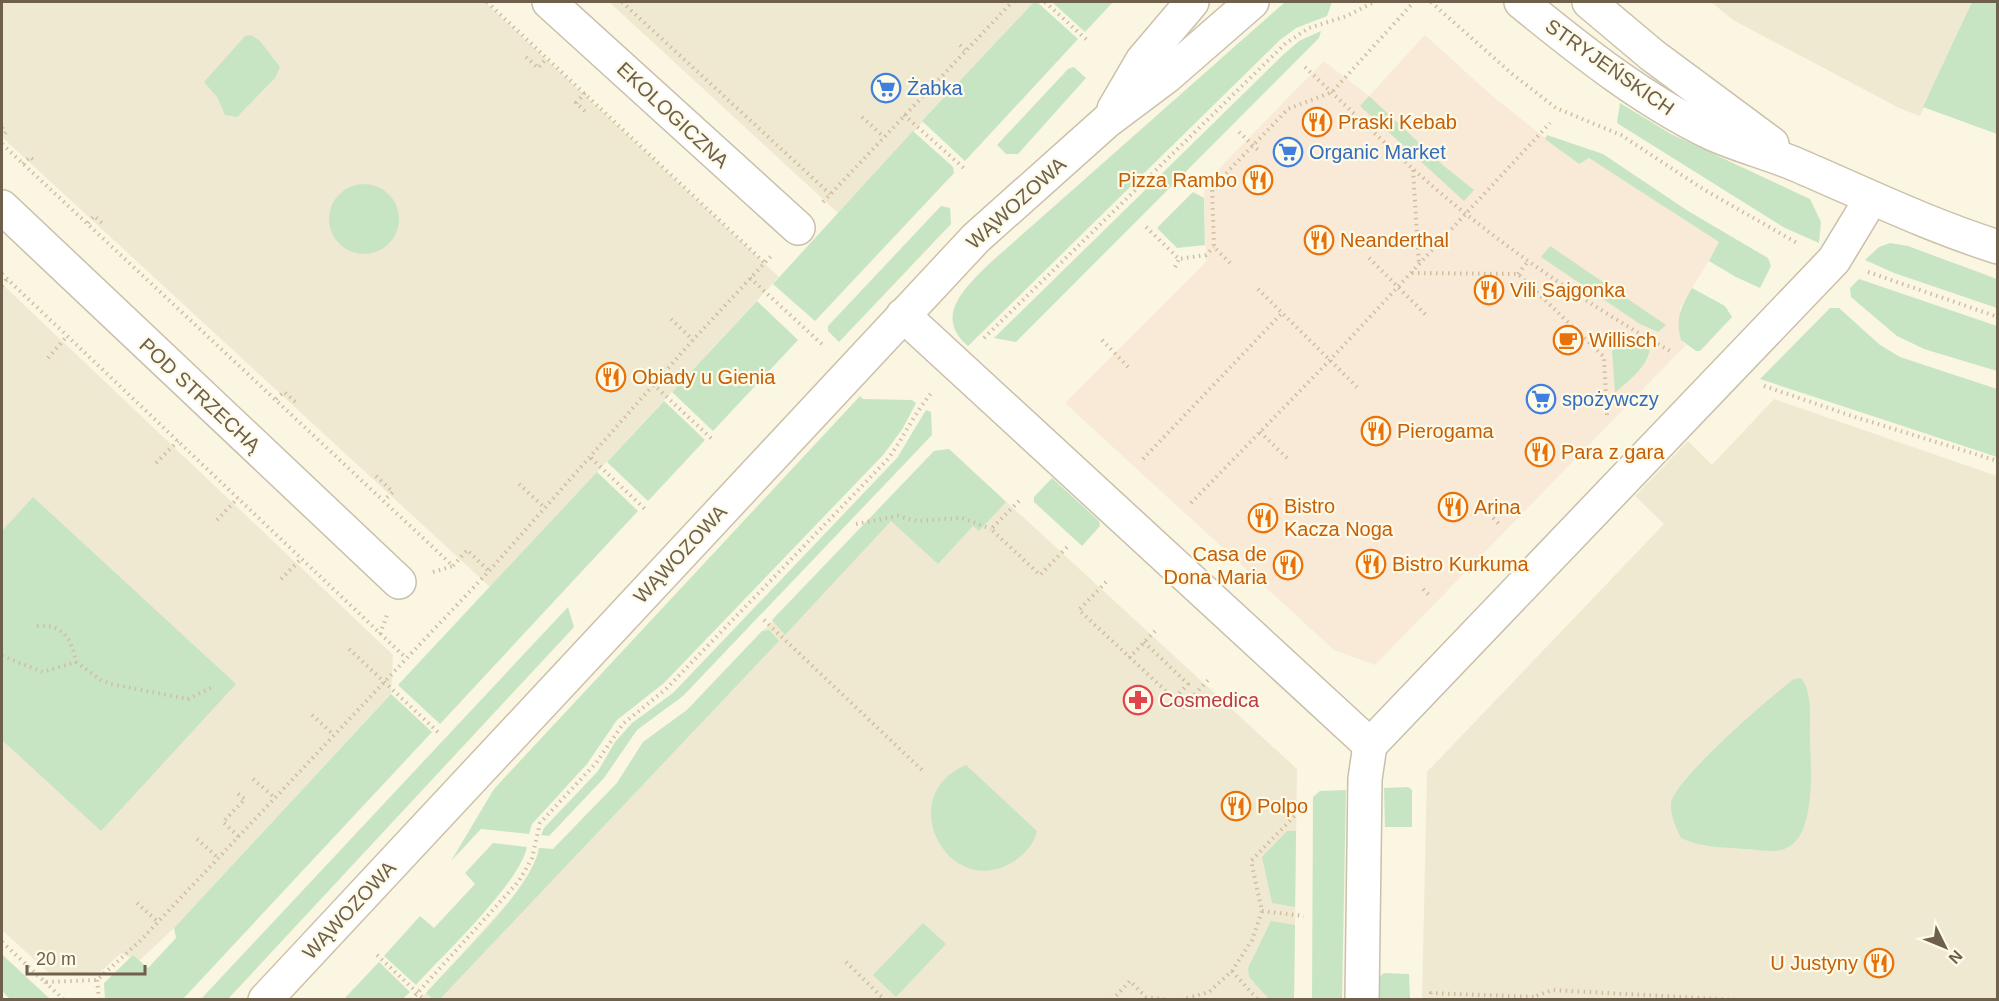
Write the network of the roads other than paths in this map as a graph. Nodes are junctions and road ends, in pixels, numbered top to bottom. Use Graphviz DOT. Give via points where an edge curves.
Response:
graph roads {
  1 [pos="549,2"];
  2 [pos="1192,2"];
  3 [pos="1252,2"];
  4 [pos="1521,2"];
  5 [pos="1589,2"];
  6 [pos="1107,122"];
  7 [pos="1803,167"];
  8 [pos="1872,199"];
  9 [pos="2,207"];
  10 [pos="798,228"];
  11 [pos="1998,247"];
  12 [pos="903,315"];
  13 [pos="399,582"];
  14 [pos="1370,745"];
  15 [pos="265,999"];
  16 [pos="1362,999"];
  1 -- 10 [label="street, EKOLOGICZNA"];
  2 -- 6 [label="street, WĄWOZOWA" via="1142,62"];
  3 -- 6 [label="street, WĄWOZOWA"];
  4 -- 7 [label="street, STRYJEŃSKICH" via="1651,100 1712,134"];
  5 -- 7 [label="street, STRYJEŃSKICH" via="1652,55"];
  6 -- 12 [label="street, WĄWOZOWA" via="976,238"];
  7 -- 8 [label="street, STRYJEŃSKICH"];
  8 -- 11 [label="street, STRYJEŃSKICH"];
  8 -- 14 [label="street" via="1834,260"];
  9 -- 13 [label="street, POD STRZECHĄ"];
  12 -- 14 [label="street"];
  12 -- 15 [label="street, WĄWOZOWA"];
  14 -- 16 [label="street" via="1365,779"];
}
